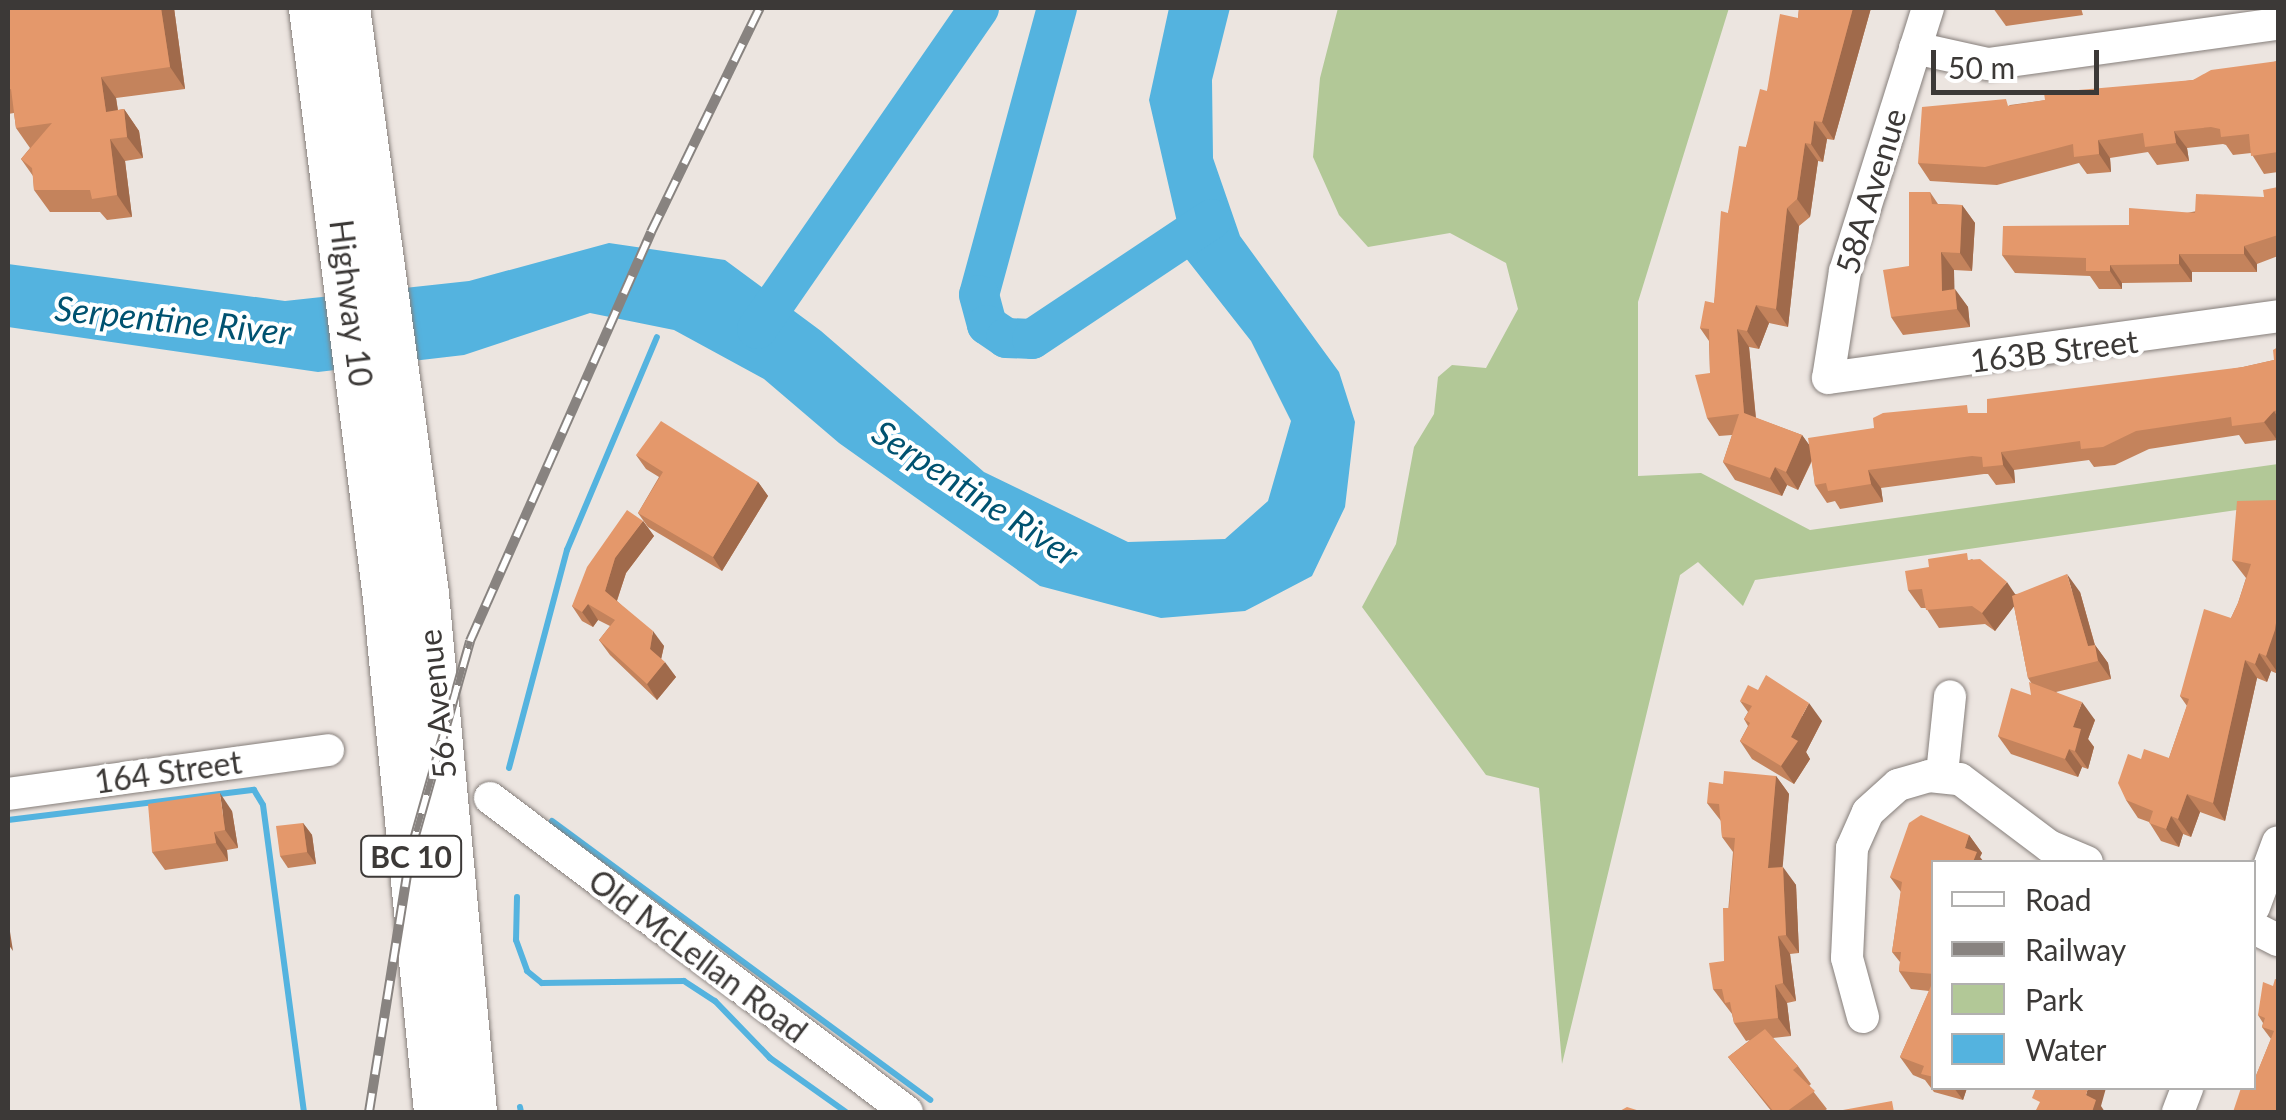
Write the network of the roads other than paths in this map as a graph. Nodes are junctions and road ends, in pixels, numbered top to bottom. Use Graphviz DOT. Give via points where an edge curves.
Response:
graph roads {
  1 [pos="313,8"];
  2 [pos="346,8"];
  3 [pos="1928,8"];
  4 [pos="2278,24"];
  5 [pos="1915,48"];
  6 [pos="342,96"];
  7 [pos="2278,316"];
  8 [pos="1828,378"];
  9 [pos="406,597"];
  10 [pos="1950,696"];
  11 [pos="328,750"];
  12 [pos="1942,774"];
  13 [pos="8,794"];
  14 [pos="490,798"];
  15 [pos="2278,842"];
  16 [pos="2083,860"];
  17 [pos="2256,902"];
  18 [pos="1863,1017"];
  19 [pos="438,1112"];
  20 [pos="473,1112"];
  21 [pos="907,1112"];
  1 -- 6 [label="highway, Highway 10 / BC 10"];
  2 -- 6 [label="highway, Highway 10 / BC 10"];
  3 -- 5 [label="street, 58A Avenue"];
  4 -- 5 [label="street" via="1988,64"];
  5 -- 8 [label="street, 58A Avenue" via="1845,271"];
  6 -- 9 [label="highway, Highway 10 / BC 10"];
  7 -- 8 [label="street, 163B Street"];
  9 -- 19 [label="highway, 56 Avenue / BC 10"];
  9 -- 20 [label="highway, 56 Avenue / BC 10"];
  10 -- 12 [label="street"];
  11 -- 13 [label="street, 164 Street"];
  12 -- 16 [label="street" via="1980,790 2028,832"];
  12 -- 18 [label="street" via="1898,785 1858,828 1846,941 1849,978"];
  14 -- 21 [label="street, Old McLellan Road"];
  15 -- 17 [label="street"];
}
